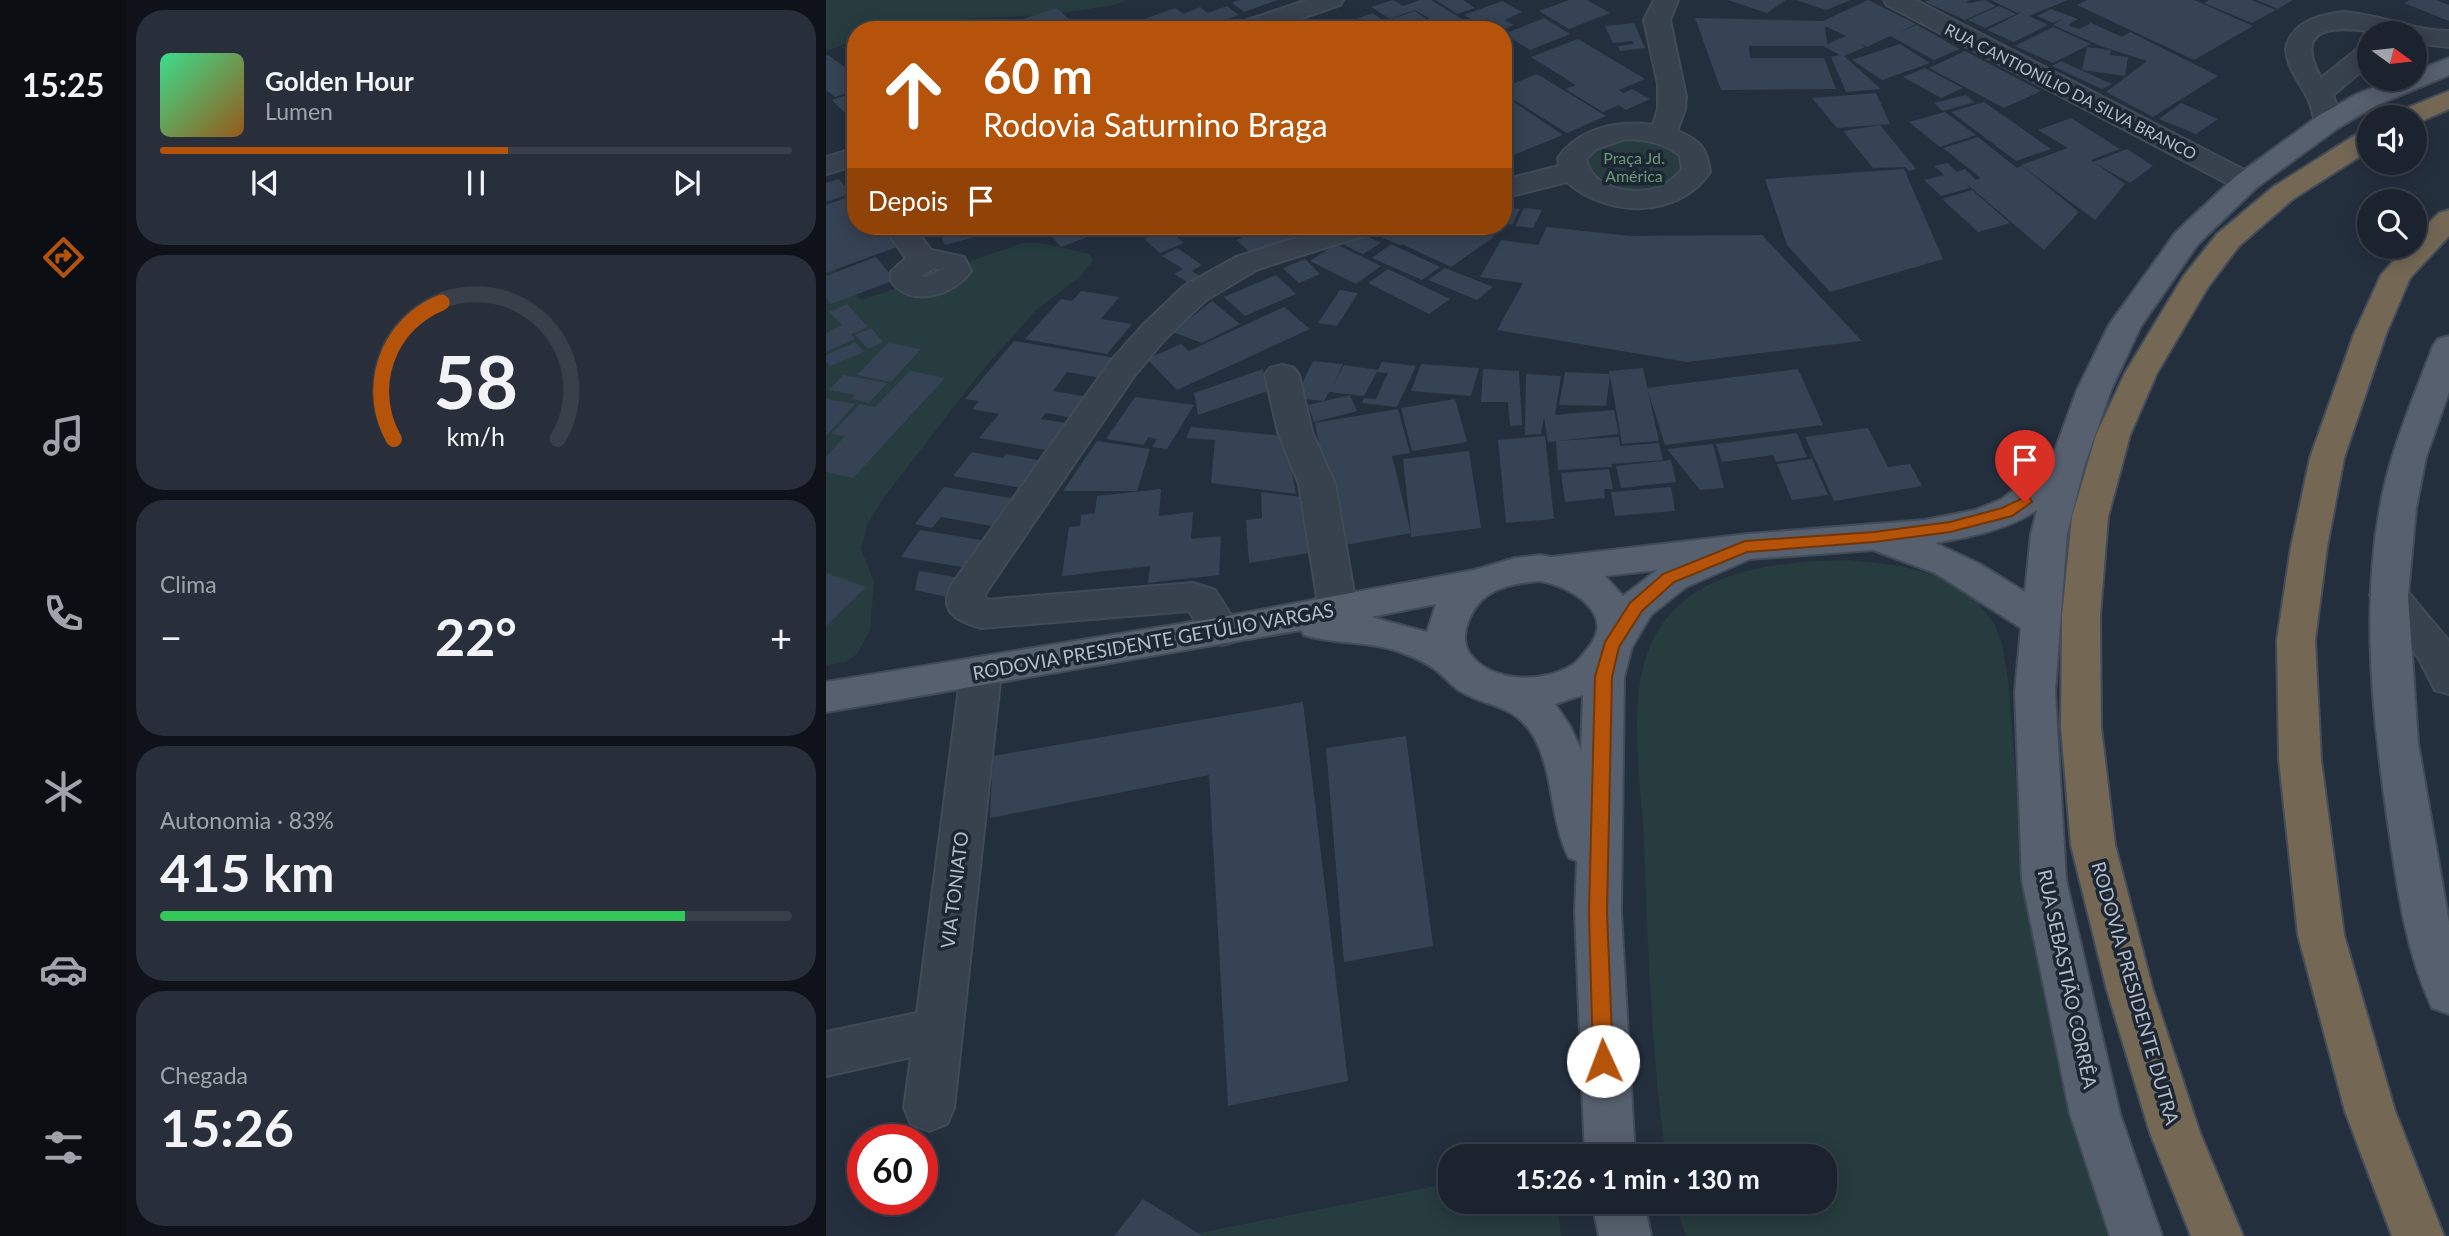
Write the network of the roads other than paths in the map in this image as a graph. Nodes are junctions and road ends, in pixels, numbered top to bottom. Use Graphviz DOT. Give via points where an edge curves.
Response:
graph roads {
  1 [pos="1331,0"];
  2 [pos="1666,0"];
  3 [pos="1896,0"];
  4 [pos="1269,21"];
  5 [pos="2357,22"];
  6 [pos="2427,38"];
  7 [pos="2449,39"];
  8 [pos="2357,62"];
  9 [pos="2449,66"];
  10 [pos="2320,92"];
  11 [pos="2449,99"];
  12 [pos="2427,109"];
  13 [pos="2328,122"];
  14 [pos="1661,134"];
  15 [pos="2357,146"];
  16 [pos="1572,172"];
  17 [pos="2246,182"];
  18 [pos="1512,187"];
  19 [pos="2449,219"];
  20 [pos="905,235"];
  21 [pos="1336,235"];
  22 [pos="924,261"];
  23 [pos="2449,346"];
  24 [pos="1282,375"];
  25 [pos="2066,467"];
  26 [pos="1863,538"];
  27 [pos="1745,547"];
  28 [pos="1550,570"];
  29 [pos="1480,582"];
  30 [pos="2389,595"];
  31 [pos="1338,610"];
  32 [pos="2040,621"];
  33 [pos="1271,622"];
  34 [pos="1222,631"];
  35 [pos="1611,646"];
  36 [pos="1454,662"];
  37 [pos="981,672"];
  38 [pos="2449,679"];
  39 [pos="1510,693"];
  40 [pos="826,696"];
  41 [pos="1598,912"];
  42 [pos="2449,993"];
  43 [pos="937,1030"];
  44 [pos="826,1054"];
  45 [pos="929,1108"];
  46 [pos="1609,1144"];
  47 [pos="1621,1214"];
  48 [pos="1626,1236"];
  49 [pos="2136,1236"];
  50 [pos="2217,1236"];
  51 [pos="2418,1236"];
  1 -- 4 [label="street"];
  2 -- 14 [label="street" via="1657,20 1674,103"];
  3 -- 17 [label="street, RUA CANTIONÍLIO DA SILVA BRANCO"];
  5 -- 10 [label="street" via="2326,22 2298,44 2311,81"];
  6 -- 7 [label="street"];
  8 -- 10 [label="street"];
  9 -- 13 [label="main road, RUA SEBASTIÃO CORRÊA" via="2366,100"];
  10 -- 13 [label="street"];
  11 -- 12 [label="highway"];
  13 -- 17 [label="main road, RUA SEBASTIÃO CORRÊA"];
  14 -- 16 [label="street" via="1604,135 1577,150 1571,160"];
  14 -- 16 [label="street" via="1686,145 1697,163 1690,181 1667,195 1633,200 1608,196 1586,188"];
  15 -- 50 [label="highway, RODOVIA PRESIDENTE DUTRA" via="2283,193 2228,240 2194,284 2141,373 2113,435 2090,517 2081,616 2081,727 2093,845 2130,990 2175,1133"];
  16 -- 18 [label="street"];
  17 -- 25 [label="main road, RUA SEBASTIÃO CORRÊA" via="2187,238 2125,325 2094,390"];
  19 -- 51 [label="highway" via="2396,275 2370,334 2327,458 2296,640 2300,760 2321,935 2370,1111"];
  20 -- 22 [label="street"];
  21 -- 34 [label="street" via="1247,263 1195,293 1154,332 1122,369 967,593 966,606 974,612 999,613 1186,596 1202,600"];
  23 -- 30 [label="main road" via="2409,457 2398,508"];
  24 -- 31 [label="street" via="1295,432 1317,484"];
  25 -- 26 [label="main road" via="2007,512 1950,527"];
  25 -- 32 [label="main road, RUA SEBASTIÃO CORRÊA" via="2049,534"];
  26 -- 27 [label="main road"];
  26 -- 32 [label="main road" via="1938,558"];
  27 -- 28 [label="main road"];
  27 -- 35 [label="main road" via="1668,578 1641,602"];
  28 -- 29 [label="main road" via="1519,570"];
  28 -- 35 [label="main road" via="1587,583 1606,600 1614,622"];
  29 -- 31 [label="main road, RODOVIA PRESIDENTE GETÚLIO VARGAS"];
  29 -- 36 [label="main road" via="1456,603 1448,618 1446,636"];
  30 -- 38 [label="street" via="2434,649"];
  30 -- 42 [label="main road" via="2399,756 2423,911"];
  31 -- 33 [label="main road, RODOVIA PRESIDENTE GETÚLIO VARGAS"];
  32 -- 49 [label="main road, RUA SEBASTIÃO CORRÊA" via="2035,692 2044,880 2095,1114"];
  33 -- 34 [label="main road, RODOVIA PRESIDENTE GETÚLIO VARGAS"];
  33 -- 36 [label="main road" via="1385,633 1426,646"];
  34 -- 37 [label="main road, RODOVIA PRESIDENTE GETÚLIO VARGAS"];
  35 -- 39 [label="main road" via="1596,668 1570,685"];
  35 -- 41 [label="main road" via="1602,706"];
  36 -- 39 [label="main road" via="1477,682"];
  37 -- 40 [label="main road, RODOVIA PRESIDENTE GETÚLIO VARGAS"];
  37 -- 43 [label="street, VIA TONIATO"];
  39 -- 41 [label="main road" via="1524,698 1540,714 1565,762"];
  41 -- 46 [label="main road"];
  43 -- 44 [label="street"];
  43 -- 45 [label="street, VIA TONIATO"];
  47 -- 48 [label="main road"];
}
